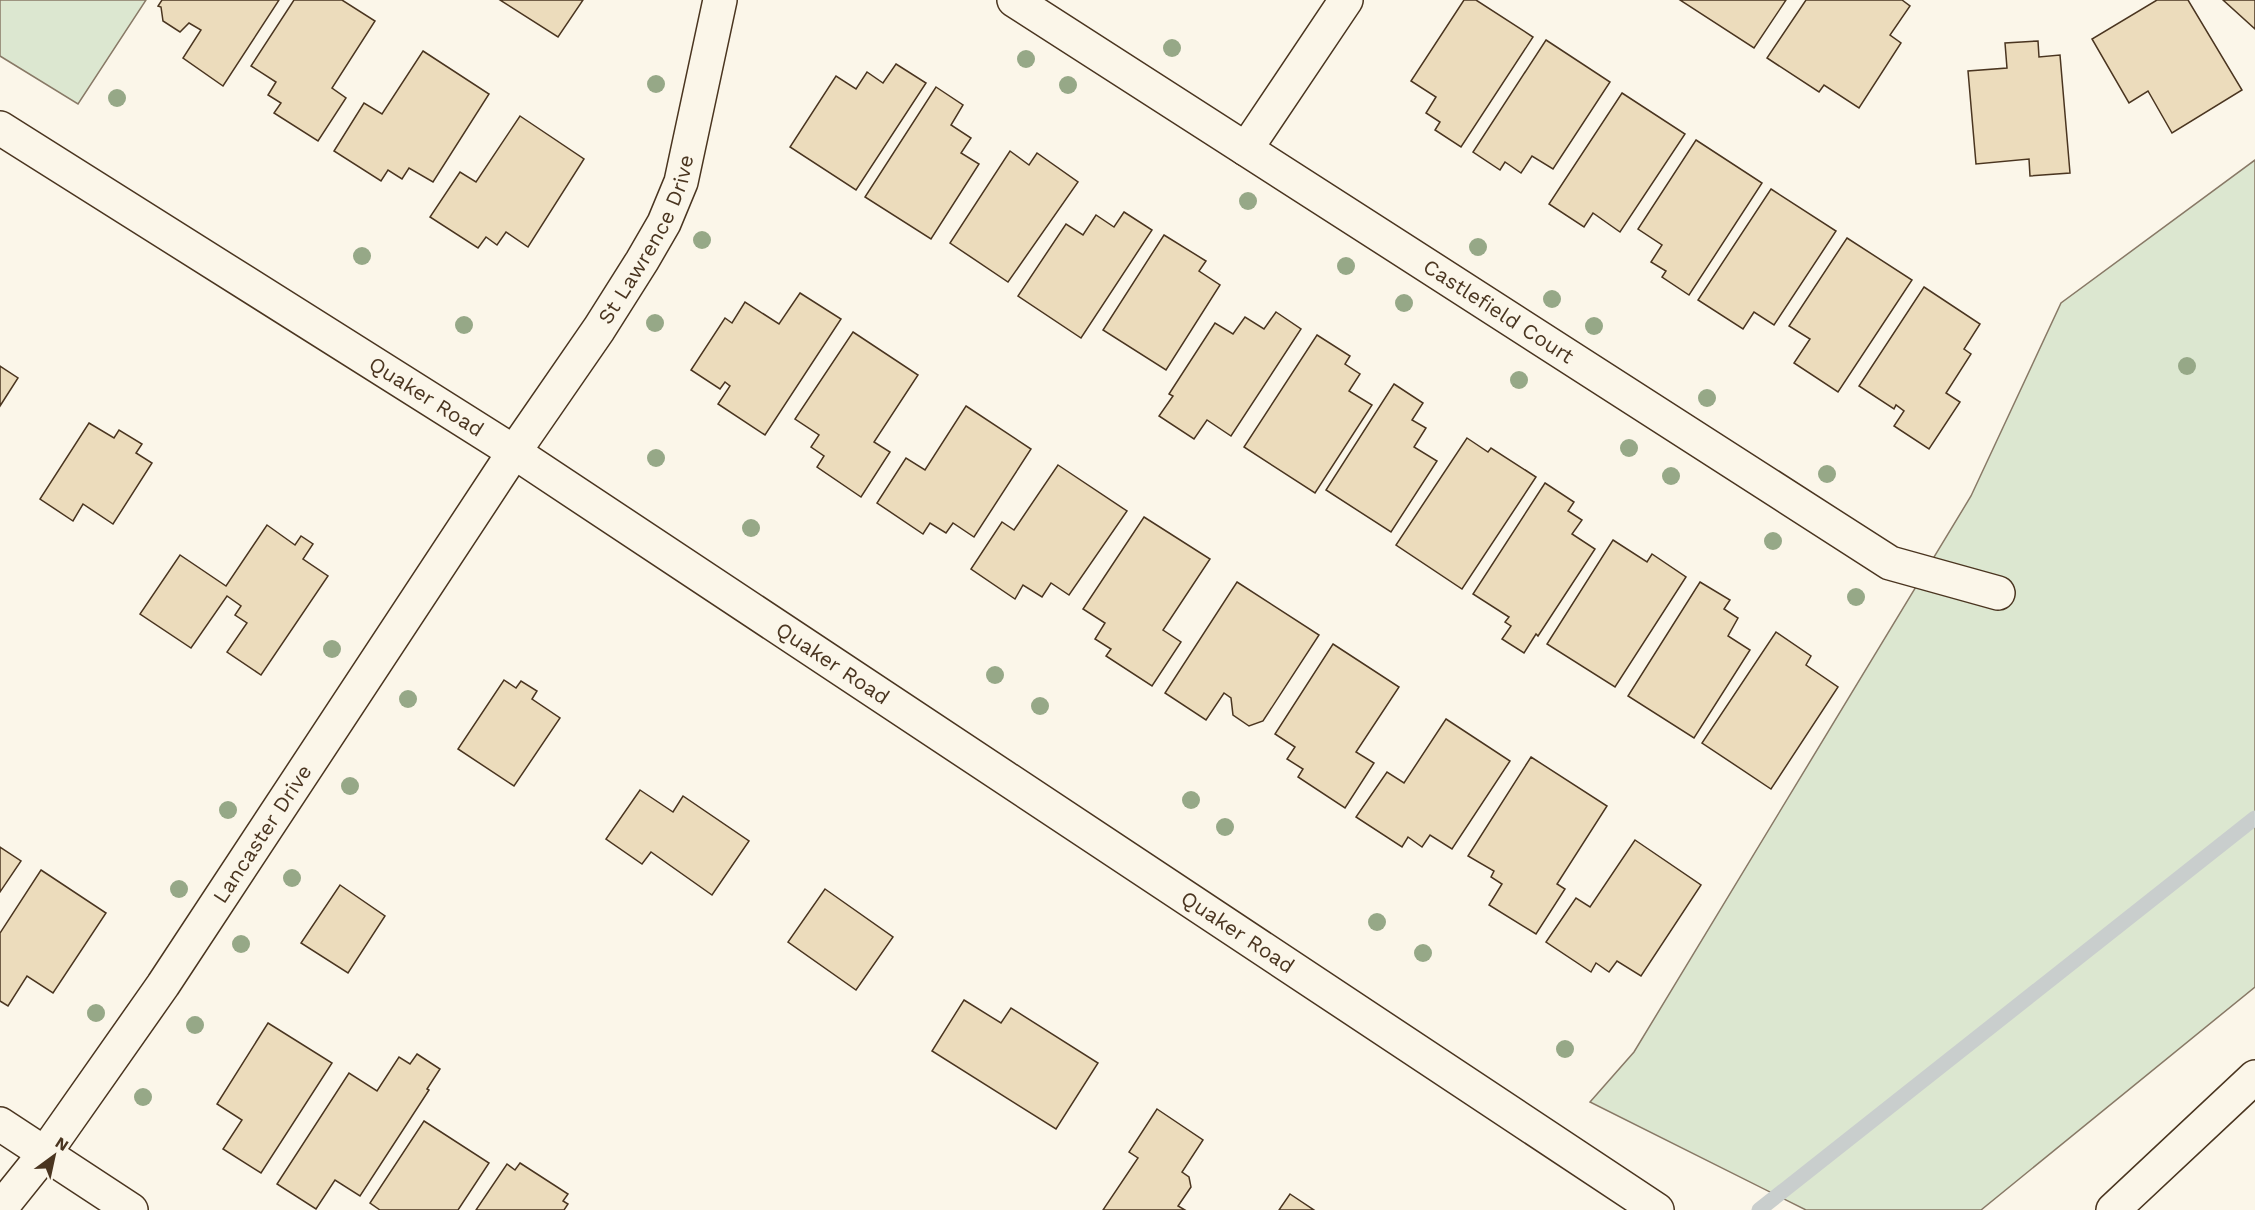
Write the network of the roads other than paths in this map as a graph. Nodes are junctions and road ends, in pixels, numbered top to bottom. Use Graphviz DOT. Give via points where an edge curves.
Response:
graph roads {
  1 [pos="720,0"];
  2 [pos="1014,0"];
  3 [pos="1346,0"];
  4 [pos="0,128"];
  5 [pos="1246,149"];
  6 [pos="514,452"];
  7 [pos="1998,593"];
  8 [pos="2255,1077"];
  9 [pos="0,1124"];
  10 [pos="45,1153"];
  11 [pos="0,1209"];
  12 [pos="131,1210"];
  13 [pos="1657,1210"];
  14 [pos="2113,1210"];
  1 -- 6 [label="street, St Lawrence Drive" via="681,182 664,223 599,329"];
  2 -- 5 [label="street, Castlefield Court"];
  3 -- 5 [label="street"];
  4 -- 6 [label="street, Quaker Road"];
  5 -- 7 [label="street, Castlefield Court" via="1890,563"];
  6 -- 10 [label="street, Lancaster Drive" via="163,986"];
  6 -- 13 [label="street, Quaker Road"];
  8 -- 14 [label="street"];
  9 -- 10 [label="street"];
  10 -- 11 [label="street, Lancaster Drive"];
  10 -- 12 [label="street"];
}
